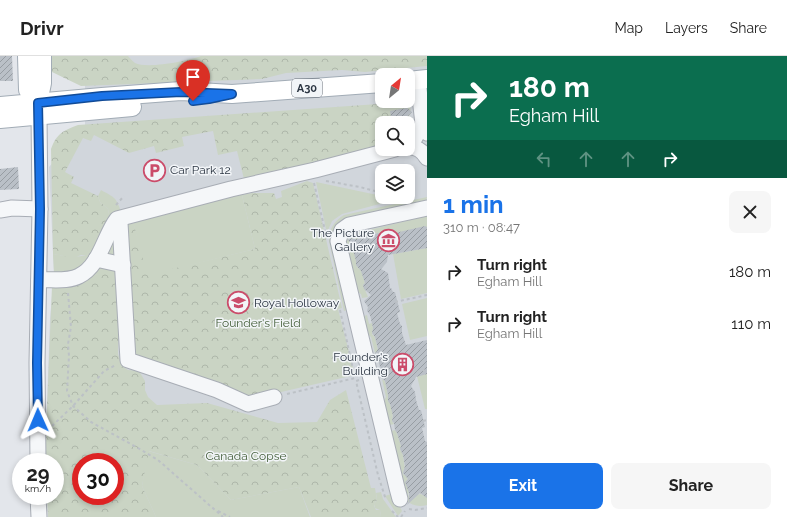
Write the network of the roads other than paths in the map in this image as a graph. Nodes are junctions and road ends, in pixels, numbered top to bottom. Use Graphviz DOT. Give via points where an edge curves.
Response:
graph roads {
  1 [pos="27,56"];
  2 [pos="42,56"];
  3 [pos="418,80"];
  4 [pos="375,84"];
  5 [pos="0,106"];
  6 [pos="39,109"];
  7 [pos="0,119"];
  8 [pos="425,128"];
  9 [pos="415,140"];
  10 [pos="415,147"];
  11 [pos="375,154"];
  12 [pos="427,158"];
  13 [pos="427,208"];
  14 [pos="40,209"];
  15 [pos="0,210"];
  16 [pos="120,223"];
  17 [pos="96,259"];
  18 [pos="123,265"];
  19 [pos="38,277"];
  20 [pos="280,396"];
  21 [pos="38,453"];
  22 [pos="400,499"];
  23 [pos="38,505"];
  24 [pos="39,517"];
  1 -- 6 [label="main road" via="28,90"];
  2 -- 6 [label="main road"];
  3 -- 8 [label="street"];
  4 -- 6 [label="main road, A30" via="232,94 209,99"];
  5 -- 6 [label="main road, A30"];
  6 -- 7 [label="main road, A30"];
  6 -- 14 [label="street"];
  8 -- 9 [label="street"];
  10 -- 12 [label="street"];
  11 -- 17 [label="street" via="117,219"];
  13 -- 22 [label="street" via="349,225 342,230 338,241"];
  14 -- 15 [label="street"];
  14 -- 19 [label="street"];
  16 -- 18 [label="street"];
  17 -- 18 [label="street"];
  17 -- 19 [label="street" via="79,276 67,279"];
  18 -- 20 [label="street" via="128,360 217,390 248,404"];
  19 -- 21 [label="street"];
  23 -- 24 [label="street"];
}
